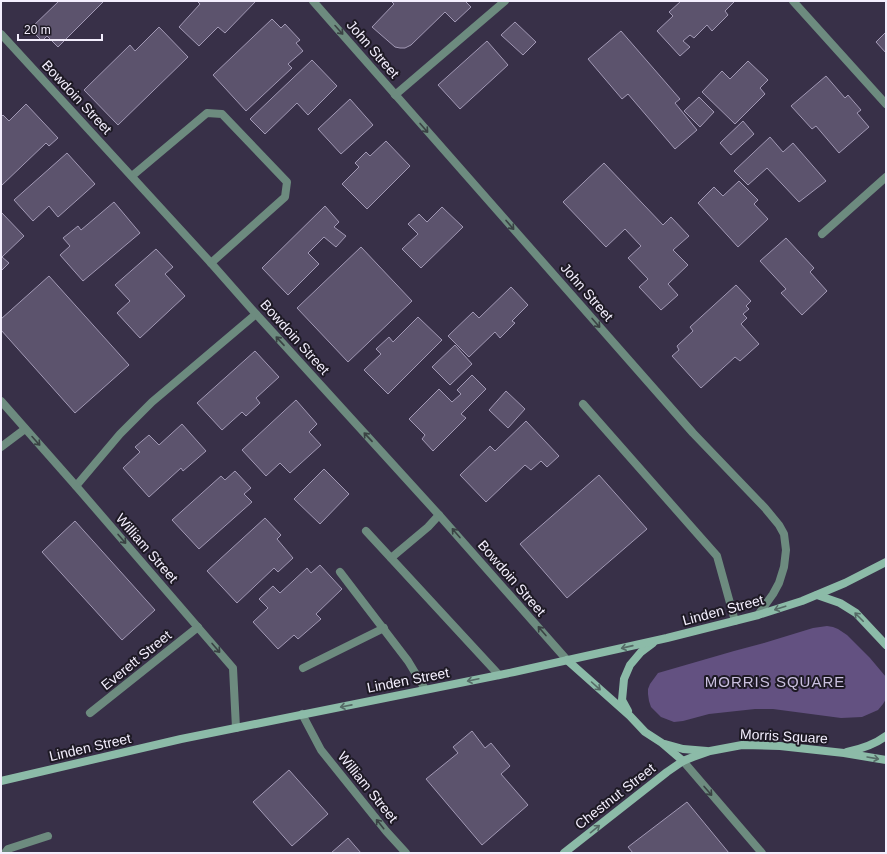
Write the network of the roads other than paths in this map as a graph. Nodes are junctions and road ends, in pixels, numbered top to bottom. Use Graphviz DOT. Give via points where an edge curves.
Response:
graph roads {
  1 [pos="313,1"];
  2 [pos="505,1"];
  3 [pos="793,1"];
  4 [pos="1,34"];
  5 [pos="395,95"];
  6 [pos="886,104"];
  7 [pos="132,176"];
  8 [pos="886,177"];
  9 [pos="822,234"];
  10 [pos="211,263"];
  11 [pos="256,314"];
  12 [pos="1,401"];
  13 [pos="584,404"];
  14 [pos="25,429"];
  15 [pos="2,444"];
  16 [pos="76,486"];
  17 [pos="439,514"];
  18 [pos="366,531"];
  19 [pos="391,558"];
  20 [pos="886,562"];
  21 [pos="340,572"];
  22 [pos="817,595"];
  23 [pos="758,615"];
  24 [pos="735,621"];
  25 [pos="198,627"];
  26 [pos="384,628"];
  27 [pos="657,640"];
  28 [pos="886,645"];
  29 [pos="567,660"];
  30 [pos="303,668"];
  31 [pos="499,675"];
  32 [pos="425,689"];
  33 [pos="90,713"];
  34 [pos="302,714"];
  35 [pos="630,716"];
  36 [pos="236,728"];
  37 [pos="886,736"];
  38 [pos="662,744"];
  39 [pos="710,751"];
  40 [pos="844,753"];
  41 [pos="886,760"];
  42 [pos="683,761"];
  43 [pos="1,781"];
  44 [pos="48,836"];
  45 [pos="5,853"];
  46 [pos="406,853"];
  47 [pos="564,853"];
  48 [pos="762,853"];
  1 -- 5 [label="street, John Street, one-way"];
  2 -- 5 [label="street"];
  3 -- 6 [label="street"];
  4 -- 7 [label="street, Bowdoin Street"];
  5 -- 23 [label="street, John Street, one-way" via="693,433 779,525 784,534 786,550 784,567 779,583"];
  7 -- 10 [label="street, Bowdoin Street"];
  7 -- 10 [label="street" via="207,113 222,114 287,182 285,197"];
  8 -- 9 [label="street"];
  10 -- 11 [label="street, Bowdoin Street"];
  11 -- 16 [label="street" via="152,402 120,434"];
  17 -- 11 [label="street, Bowdoin Street, one-way"];
  12 -- 14 [label="street, William Street"];
  13 -- 24 [label="street" via="717,556"];
  14 -- 15 [label="street"];
  14 -- 16 [label="street, William Street, one-way"];
  16 -- 25 [label="street, William Street, one-way"];
  17 -- 19 [label="street" via="428,527"];
  29 -- 17 [label="street, Bowdoin Street, one-way"];
  18 -- 19 [label="street"];
  19 -- 31 [label="street"];
  20 -- 22 [label="main road, Linden Street"];
  21 -- 26 [label="street"];
  22 -- 23 [label="main road, Linden Street, one-way"];
  28 -- 22 [label="main road, one-way" via="856,613 840,603"];
  23 -- 24 [label="main road, Linden Street"];
  24 -- 27 [label="main road, Linden Street"];
  25 -- 33 [label="street, Everett Street"];
  25 -- 36 [label="street, William Street, one-way" via="233,668"];
  26 -- 30 [label="street"];
  26 -- 32 [label="street"];
  27 -- 29 [label="main road, Linden Street, one-way"];
  27 -- 35 [label="main road" via="641,652 630,665 624,679 622,700"];
  29 -- 31 [label="main road, Linden Street"];
  29 -- 35 [label="main road, one-way"];
  31 -- 32 [label="main road, Linden Street, one-way"];
  32 -- 34 [label="main road, Linden Street, one-way"];
  34 -- 36 [label="main road, Linden Street"];
  46 -- 34 [label="street, William Street, one-way" via="321,750"];
  35 -- 38 [label="main road" via="645,732"];
  36 -- 43 [label="main road, Linden Street"];
  37 -- 40 [label="main road" via="864,748"];
  38 -- 39 [label="main road"];
  38 -- 42 [label="main road"];
  39 -- 40 [label="main road, Morris Square" via="742,745 762,745"];
  39 -- 42 [label="main road, Morris Square"];
  40 -- 41 [label="main road, Morris Square, one-way"];
  47 -- 42 [label="main road, Chestnut Street, one-way"];
  42 -- 48 [label="street, one-way"];
  44 -- 45 [label="street" via="8,849"];
}
